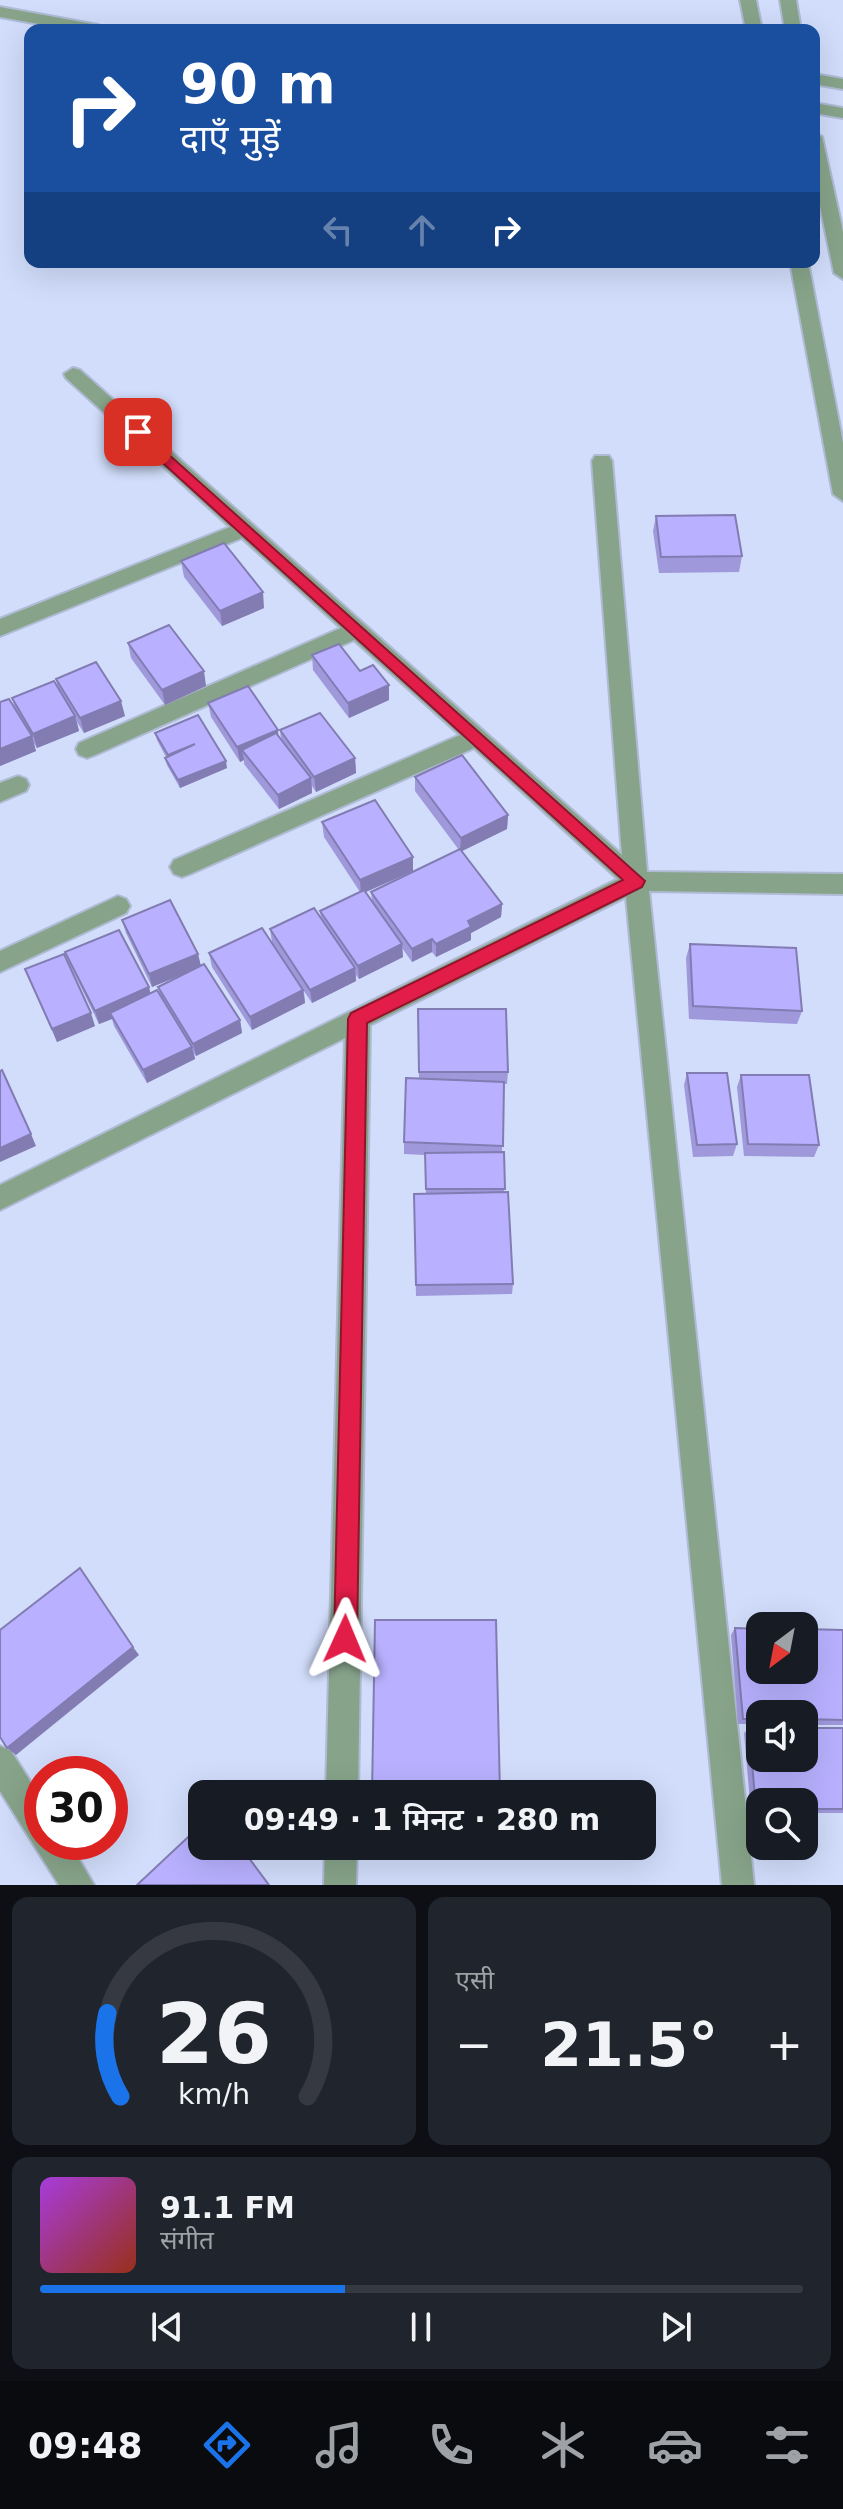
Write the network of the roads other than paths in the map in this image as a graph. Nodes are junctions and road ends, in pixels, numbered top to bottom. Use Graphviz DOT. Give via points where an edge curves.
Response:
graph roads {
  1 [pos="748,0"];
  2 [pos="788,0"];
  3 [pos="0,12"];
  4 [pos="65,24"];
  5 [pos="753,24"];
  6 [pos="792,24"];
  7 [pos="820,80"];
  8 [pos="843,84"];
  9 [pos="820,109"];
  10 [pos="843,113"];
  11 [pos="820,173"];
  12 [pos="800,268"];
  13 [pos="843,273"];
  14 [pos="73,374"];
  15 [pos="602,461"];
  16 [pos="843,494"];
  17 [pos="246,528"];
  18 [pos="0,628"];
  19 [pos="358,629"];
  20 [pos="478,737"];
  21 [pos="87,749"];
  22 [pos="182,867"];
  23 [pos="636,881"];
  24 [pos="843,884"];
  25 [pos="118,906"];
  26 [pos="0,962"];
  27 [pos="358,1019"];
  28 [pos="0,1198"];
  29 [pos="0,1762"];
  30 [pos="342,1780"];
  31 [pos="24,1800"];
  32 [pos="62,1860"];
  33 [pos="341,1860"];
  34 [pos="78,1885"];
  35 [pos="340,1885"];
  36 [pos="738,1885"];
  1 -- 5 [label="street"];
  2 -- 6 [label="street"];
  3 -- 4 [label="street"];
  7 -- 8 [label="street"];
  9 -- 10 [label="street"];
  11 -- 13 [label="street"];
  12 -- 16 [label="street"];
  14 -- 17 [label="street"];
  15 -- 23 [label="street"];
  17 -- 18 [label="street"];
  17 -- 19 [label="street"];
  19 -- 20 [label="street"];
  19 -- 21 [label="street"];
  20 -- 22 [label="street"];
  20 -- 23 [label="street"];
  23 -- 24 [label="street"];
  23 -- 27 [label="street"];
  23 -- 36 [label="street"];
  25 -- 26 [label="street"];
  27 -- 28 [label="street"];
  27 -- 30 [label="street"];
  29 -- 31 [label="street"];
  32 -- 34 [label="street"];
  33 -- 35 [label="street"];
}
